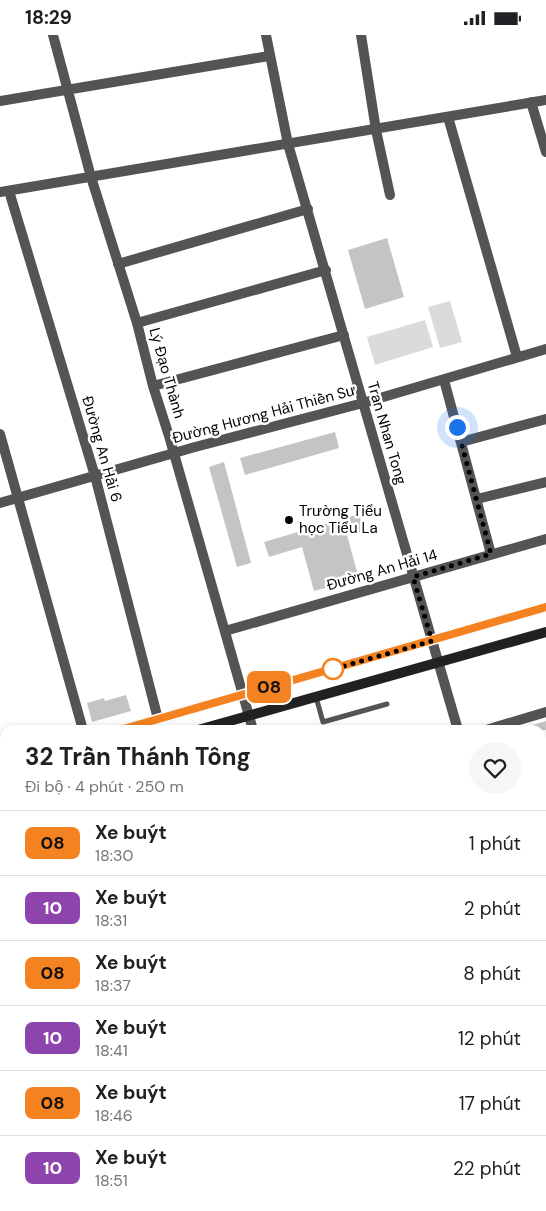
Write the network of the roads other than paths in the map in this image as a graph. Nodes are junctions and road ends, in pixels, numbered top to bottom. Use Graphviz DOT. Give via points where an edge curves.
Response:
graph roads {
  1 [pos="53,35"];
  2 [pos="266,35"];
  3 [pos="361,35"];
  4 [pos="270,56"];
  5 [pos="68,90"];
  6 [pos="546,100"];
  7 [pos="0,101"];
  8 [pos="531,102"];
  9 [pos="448,117"];
  10 [pos="376,130"];
  11 [pos="288,144"];
  12 [pos="546,152"];
  13 [pos="91,177"];
  14 [pos="4,192"];
  15 [pos="390,195"];
  16 [pos="308,209"];
  17 [pos="118,263"];
  18 [pos="326,269"];
  19 [pos="137,323"];
  20 [pos="344,335"];
  21 [pos="546,349"];
  22 [pos="517,357"];
  23 [pos="444,379"];
  24 [pos="154,386"];
  25 [pos="363,403"];
  26 [pos="546,419"];
  27 [pos="0,434"];
  28 [pos="461,442"];
  29 [pos="174,453"];
  30 [pos="95,476"];
  31 [pos="546,482"];
  32 [pos="19,498"];
  33 [pos="476,499"];
  34 [pos="0,503"];
  35 [pos="546,539"];
  36 [pos="491,554"];
  37 [pos="413,577"];
  38 [pos="546,607"];
  39 [pos="225,631"];
  40 [pos="546,632"];
  41 [pos="432,641"];
  42 [pos="438,662"];
  43 [pos="242,694"];
  44 [pos="316,697"];
  45 [pos="388,704"];
  46 [pos="546,713"];
  47 [pos="249,715"];
  48 [pos="158,719"];
  49 [pos="82,725"];
  50 [pos="137,725"];
  51 [pos="215,725"];
  52 [pos="252,725"];
  53 [pos="457,725"];
  54 [pos="504,725"];
  1 -- 5 [label="street, Lý Đạo Thành"];
  2 -- 4 [label="street, Tran Nhan Tong"];
  3 -- 10 [label="street"];
  4 -- 5 [label="street"];
  4 -- 11 [label="street, Tran Nhan Tong"];
  5 -- 7 [label="street"];
  5 -- 13 [label="street, Lý Đạo Thành"];
  6 -- 8 [label="street"];
  8 -- 9 [label="street"];
  8 -- 12 [label="street"];
  9 -- 10 [label="street"];
  9 -- 22 [label="street"];
  10 -- 11 [label="street"];
  10 -- 15 [label="street"];
  11 -- 13 [label="street"];
  11 -- 16 [label="street, Tran Nhan Tong"];
  13 -- 14 [label="street"];
  13 -- 17 [label="street, Lý Đạo Thành"];
  14 -- 30 [label="street, Đường An Hải 6"];
  16 -- 17 [label="street"];
  16 -- 18 [label="street, Tran Nhan Tong"];
  17 -- 19 [label="street, Lý Đạo Thành"];
  18 -- 19 [label="street"];
  18 -- 20 [label="street, Tran Nhan Tong"];
  19 -- 24 [label="street, Lý Đạo Thành"];
  20 -- 24 [label="street"];
  20 -- 25 [label="street, Tran Nhan Tong"];
  21 -- 22 [label="street, Đường Hương Hải Thiền Sư"];
  22 -- 23 [label="street, Đường Hương Hải Thiền Sư"];
  23 -- 25 [label="street, Đường Hương Hải Thiền Sư"];
  23 -- 28 [label="street"];
  24 -- 29 [label="street, Lý Đạo Thành"];
  25 -- 29 [label="street, Đường Hương Hải Thiền Sư"];
  25 -- 37 [label="street, Tran Nhan Tong"];
  26 -- 28 [label="street"];
  27 -- 32 [label="street"];
  28 -- 33 [label="street"];
  29 -- 30 [label="street, Đường Hương Hải Thiền Sư"];
  29 -- 39 [label="street, Lý Đạo Thành"];
  30 -- 32 [label="street, Đường Hương Hải Thiền Sư"];
  30 -- 48 [label="street, Đường An Hải 6"];
  31 -- 33 [label="street"];
  32 -- 34 [label="street, Đường Hương Hải Thiền Sư"];
  32 -- 49 [label="street"];
  33 -- 36 [label="street"];
  35 -- 36 [label="street, Đường An Hải 14"];
  36 -- 37 [label="street, Đường An Hải 14"];
  37 -- 39 [label="street, Đường An Hải 14"];
  37 -- 41 [label="street, Tran Nhan Tong"];
  38 -- 41 [label="main road"];
  39 -- 43 [label="street, Lý Đạo Thành"];
  40 -- 42 [label="main road"];
  41 -- 42 [label="street, Tran Nhan Tong"];
  41 -- 43 [label="main road"];
  42 -- 44 [label="main road"];
  42 -- 53 [label="street, Tran Nhan Tong"];
  43 -- 47 [label="street, Lý Đạo Thành"];
  43 -- 48 [label="main road"];
  44 -- 45 [label="lane" via="322,722"];
  44 -- 47 [label="main road"];
  46 -- 54 [label="street"];
  47 -- 51 [label="main road"];
  47 -- 52 [label="street, Lý Đạo Thành"];
  48 -- 50 [label="main road"];
}
